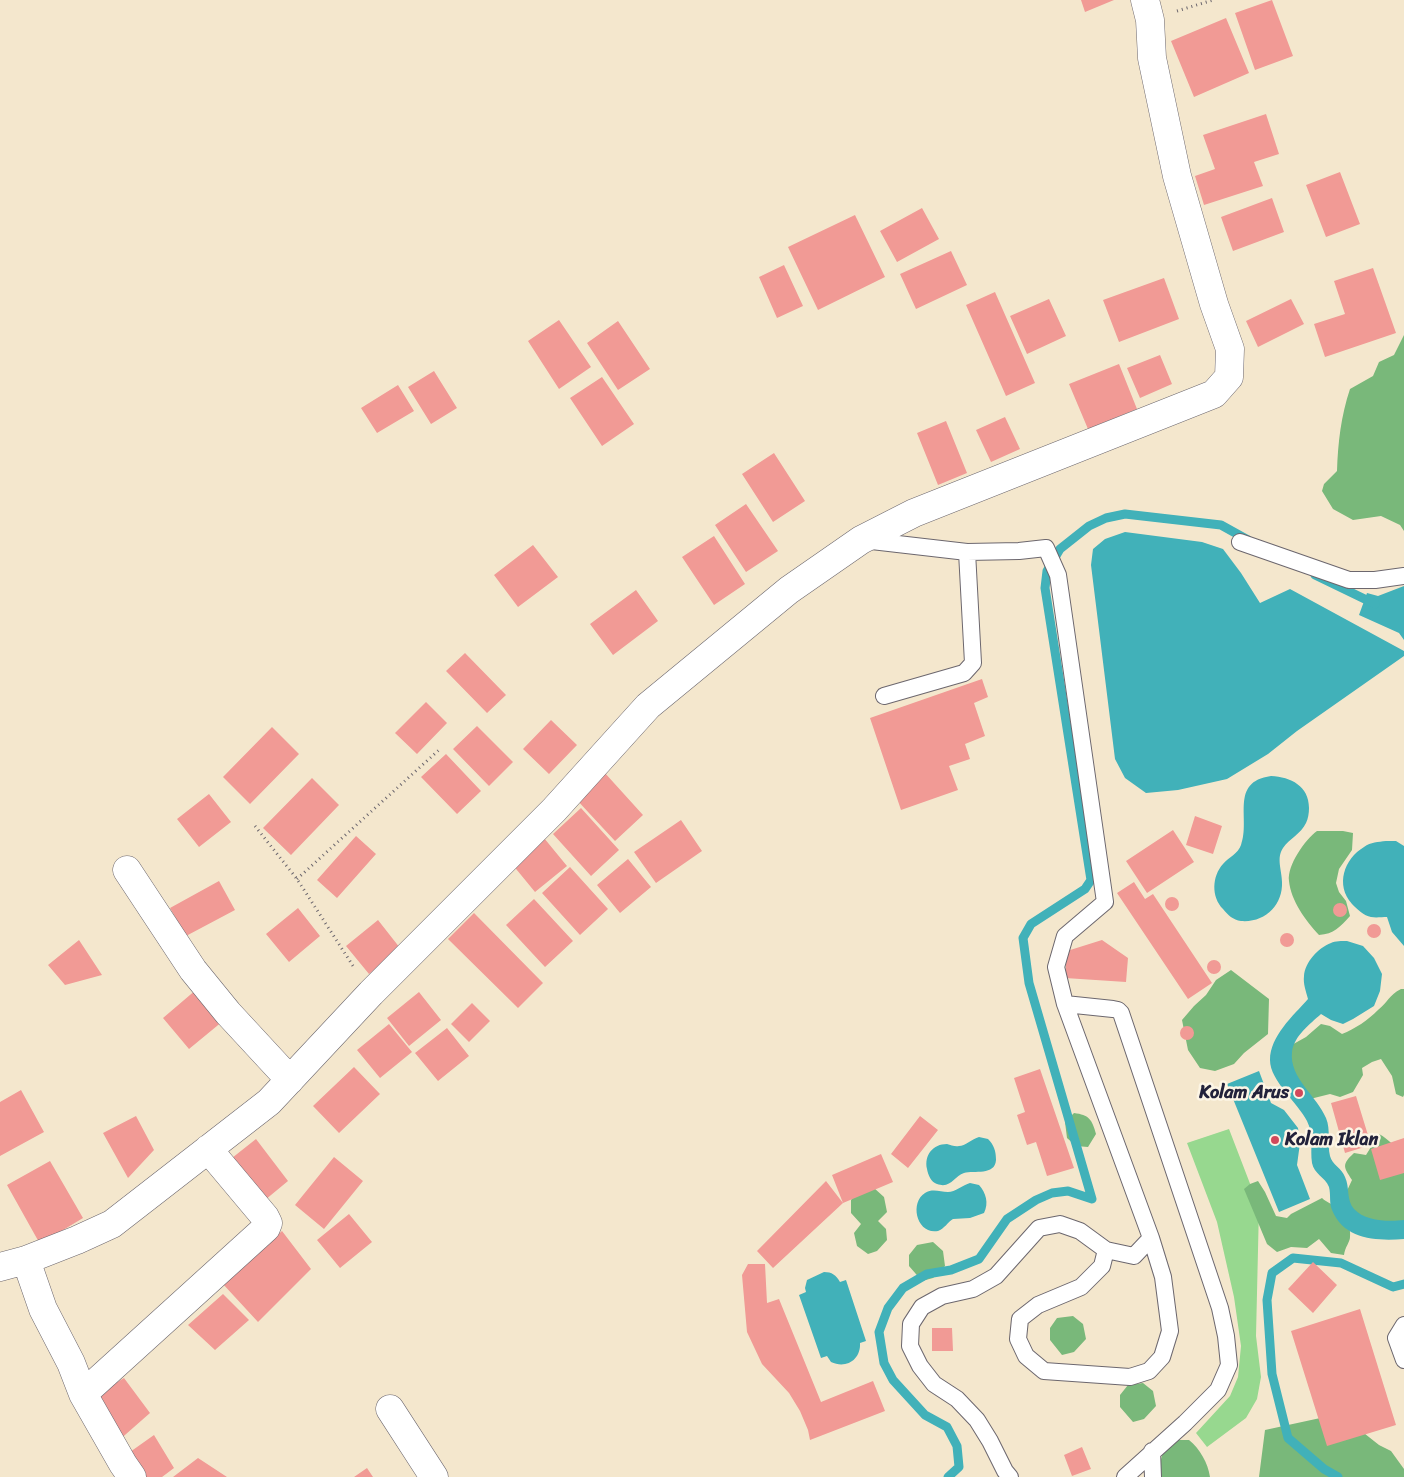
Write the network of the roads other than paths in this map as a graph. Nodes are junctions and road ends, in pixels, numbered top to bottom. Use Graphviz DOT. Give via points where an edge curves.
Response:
graph roads {
  1 [pos="1148,10"];
  2 [pos="861,540"];
  3 [pos="1240,542"];
  4 [pos="967,552"];
  5 [pos="1404,576"];
  6 [pos="884,696"];
  7 [pos="127,870"];
  8 [pos="1065,1004"];
  9 [pos="290,1080"];
  10 [pos="208,1150"];
  11 [pos="1152,1238"];
  12 [pos="1106,1250"];
  13 [pos="26,1260"];
  14 [pos="0,1267"];
  15 [pos="1404,1325"];
  16 [pos="1404,1360"];
  17 [pos="83,1394"];
  18 [pos="390,1410"];
  19 [pos="1152,1451"];
  20 [pos="132,1477"];
  21 [pos="434,1477"];
  22 [pos="1010,1477"];
  23 [pos="1125,1477"];
  24 [pos="1154,1477"];
  1 -- 2 [label="street" via="1152,58 1177,176 1230,349 1229,377 1214,394 914,513"];
  2 -- 4 [label="lane"];
  2 -- 9 [label="street" via="789,590 648,706 554,810"];
  3 -- 5 [label="lane" via="1349,580"];
  4 -- 6 [label="lane" via="973,663 964,673"];
  4 -- 8 [label="lane" via="1046,548 1058,575 1105,902 1065,936 1056,967"];
  7 -- 9 [label="street" via="193,970"];
  8 -- 11 [label="lane"];
  8 -- 19 [label="lane" via="1113,1009 1121,1013 1220,1308 1226,1336 1229,1366 1218,1390"];
  9 -- 10 [label="street" via="270,1102"];
  10 -- 13 [label="street" via="112,1224"];
  10 -- 17 [label="street" via="265,1218 266,1228"];
  11 -- 12 [label="lane" via="1134,1256"];
  11 -- 12 [label="lane" via="1163,1277 1170,1331 1162,1357 1149,1371 1130,1377 1044,1371 1026,1356 1018,1339 1020,1319 1038,1305 1081,1288 1102,1266"];
  12 -- 22 [label="lane" via="1080,1230 1060,1224 1039,1228 996,1276 973,1289 942,1296 922,1307 911,1324 910,1346 920,1366 934,1384 977,1420"];
  13 -- 14 [label="street"];
  13 -- 17 [label="street" via="43,1310"];
  15 -- 16 [label="lane" via="1396,1338"];
  17 -- 20 [label="street"];
  18 -- 21 [label="street"];
  19 -- 23 [label="lane"];
  19 -- 24 [label="lane"];
}
